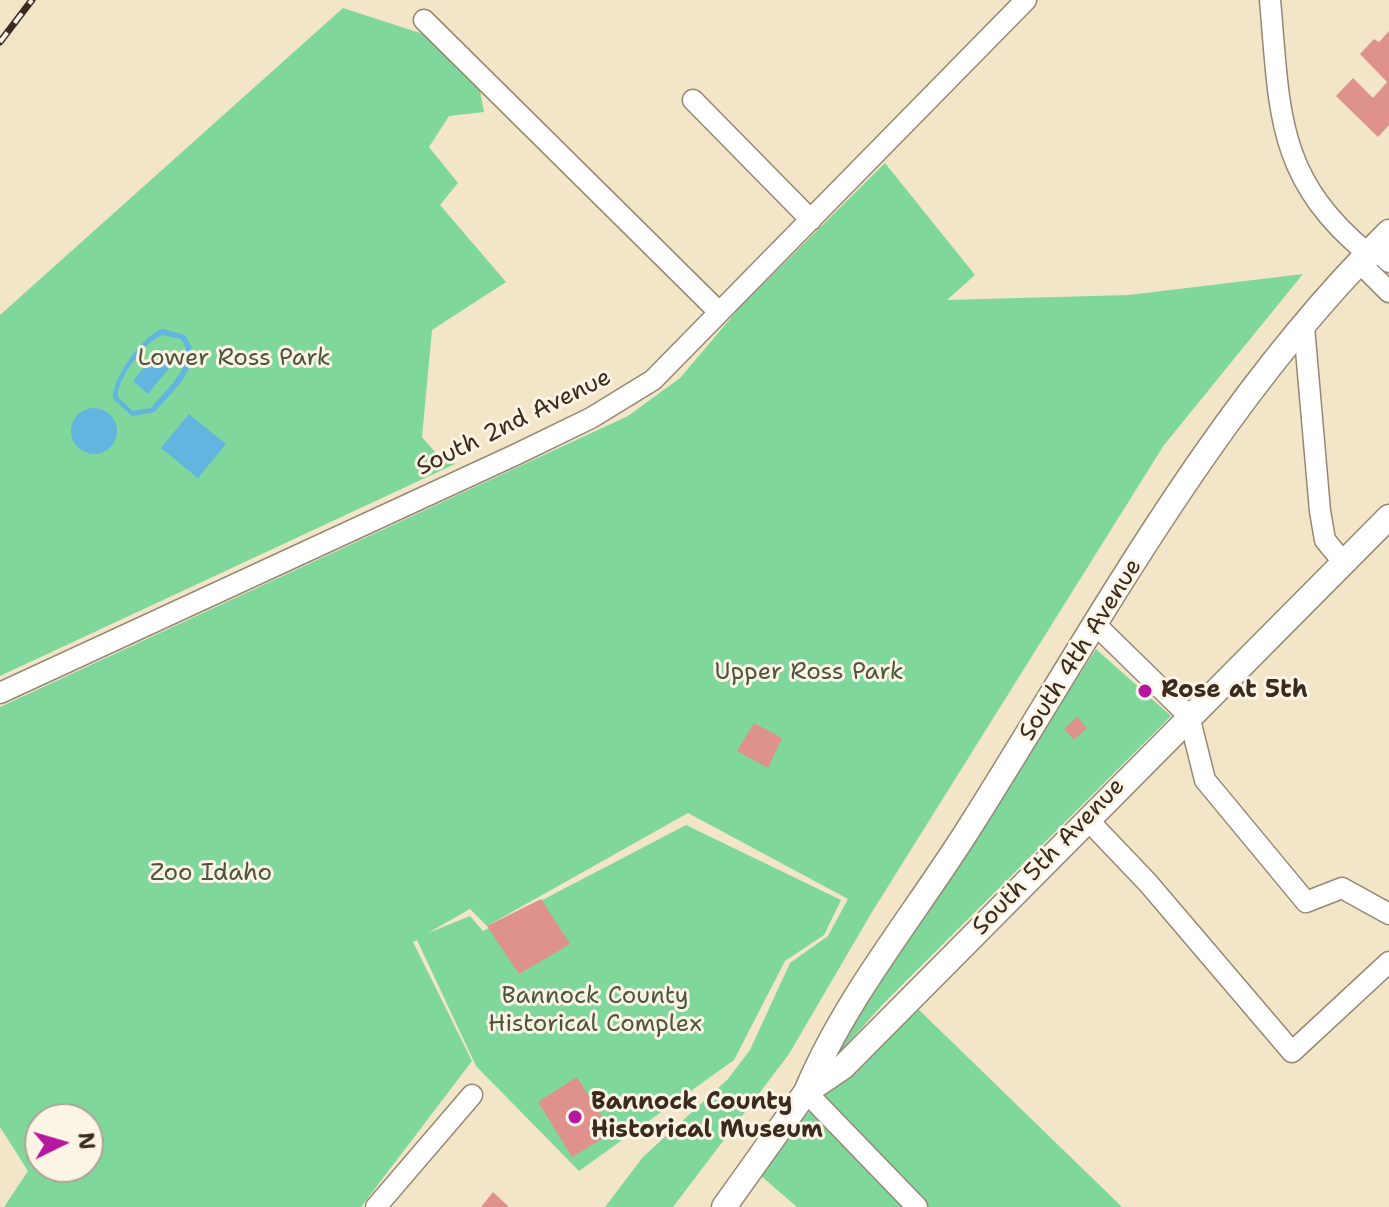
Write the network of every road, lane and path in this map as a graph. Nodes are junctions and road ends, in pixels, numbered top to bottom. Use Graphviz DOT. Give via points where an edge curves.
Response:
graph roads {
  1 [pos="1026,0"];
  2 [pos="1270,0"];
  3 [pos="424,20"];
  4 [pos="693,100"];
  5 [pos="811,220"];
  6 [pos="1389,232"];
  7 [pos="1378,258"];
  8 [pos="1389,292"];
  9 [pos="719,312"];
  10 [pos="1304,327"];
  11 [pos="1389,517"];
  12 [pos="1343,562"];
  13 [pos="1097,626"];
  14 [pos="0,693"];
  15 [pos="1189,716"];
  16 [pos="1087,819"];
  17 [pos="1389,914"];
  18 [pos="1389,962"];
  19 [pos="806,1092"];
  20 [pos="472,1095"];
  21 [pos="376,1207"];
  22 [pos="724,1207"];
  23 [pos="917,1207"];
  1 -- 5 [label="street, South 2nd Avenue"];
  2 -- 7 [label="street" via="1281,125 1305,186 1341,231"];
  3 -- 9 [label="street"];
  4 -- 5 [label="street"];
  5 -- 9 [label="street, South 2nd Avenue"];
  6 -- 7 [label="main road, South 4th Avenue"];
  7 -- 8 [label="street" via="1366,269"];
  7 -- 10 [label="main road, South 4th Avenue"];
  9 -- 14 [label="street, South 2nd Avenue" via="653,380 591,418"];
  10 -- 12 [label="street" via="1320,511 1325,540"];
  10 -- 13 [label="main road, South 4th Avenue" via="1176,495"];
  11 -- 12 [label="main road, South 5th Avenue"];
  12 -- 15 [label="main road, South 5th Avenue"];
  13 -- 15 [label="street"];
  13 -- 19 [label="main road, South 4th Avenue" via="825,1047"];
  15 -- 16 [label="main road, South 5th Avenue"];
  15 -- 17 [label="street" via="1205,780 1306,902 1342,888"];
  16 -- 18 [label="street" via="1292,1052"];
  16 -- 19 [label="main road, South 5th Avenue" via="843,1067"];
  19 -- 22 [label="main road, South 5th Avenue"];
  19 -- 23 [label="street"];
  20 -- 21 [label="street"];
}
